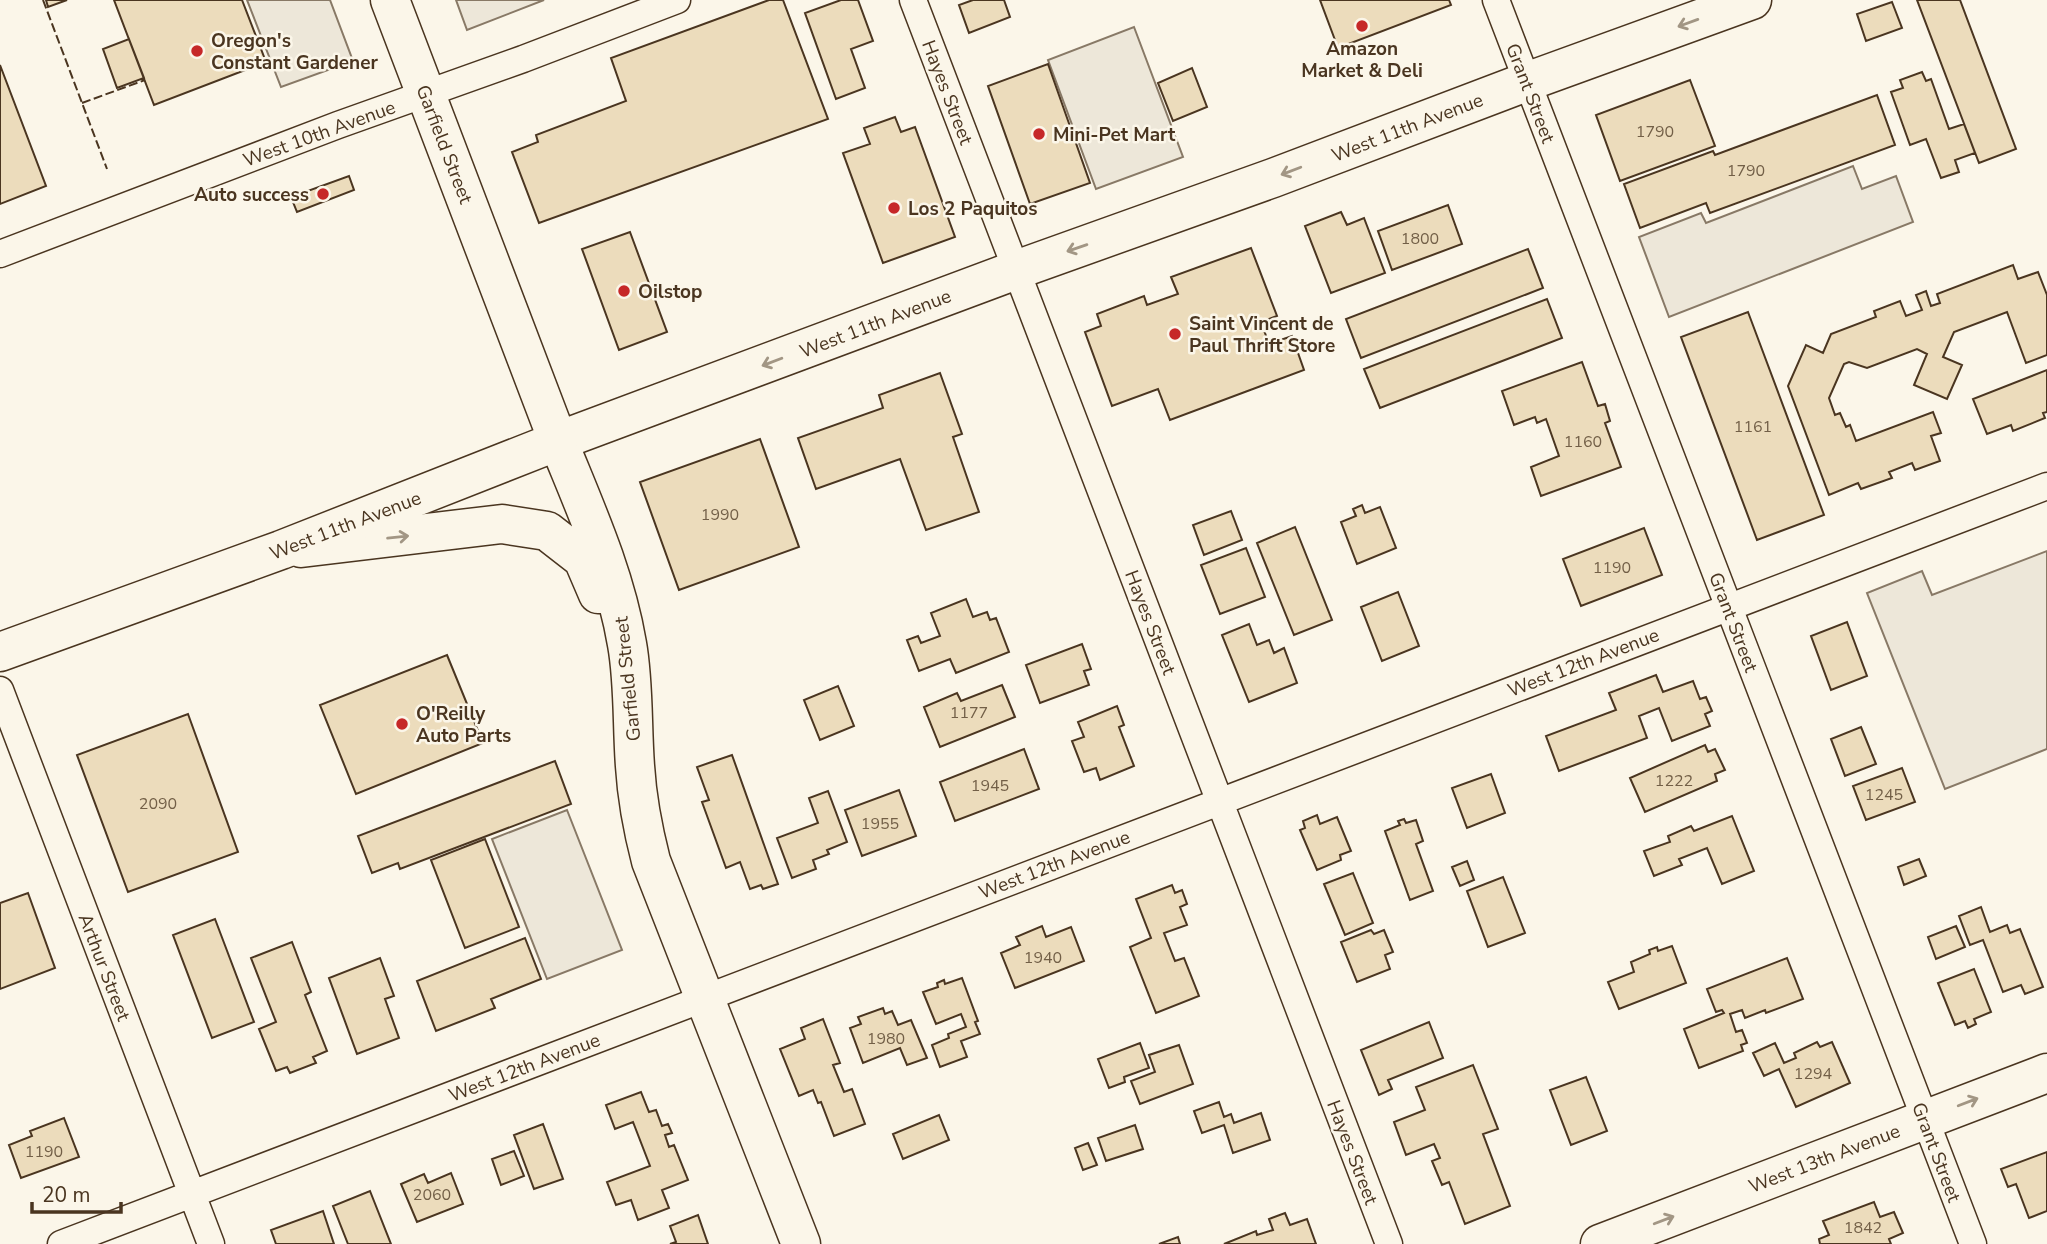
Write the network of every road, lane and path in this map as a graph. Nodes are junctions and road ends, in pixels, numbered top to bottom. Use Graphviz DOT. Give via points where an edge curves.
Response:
graph roads {
  1 [pos="390,0"];
  2 [pos="677,0"];
  3 [pos="913,0"];
  4 [pos="1496,0"];
  5 [pos="1752,0"];
  6 [pos="1526,82"];
  7 [pos="425,94"];
  8 [pos="0,254"];
  9 [pos="1016,270"];
  10 [pos="558,441"];
  11 [pos="2047,486"];
  12 [pos="281,550"];
  13 [pos="1728,607"];
  14 [pos="0,652"];
  15 [pos="629,670"];
  16 [pos="0,690"];
  17 [pos="1220,802"];
  18 [pos="705,998"];
  19 [pos="2047,1073"];
  20 [pos="1924,1119"];
  21 [pos="192,1194"];
  22 [pos="61,1244"];
  23 [pos="211,1244"];
  24 [pos="802,1244"];
  25 [pos="1389,1244"];
  26 [pos="1600,1244"];
  27 [pos="1973,1244"];
  1 -- 7 [label="main road, Garfield Street"];
  2 -- 7 [label="street, West 10th Avenue"];
  3 -- 9 [label="street, Hayes Street"];
  4 -- 6 [label="street, Grant Street"];
  5 -- 6 [label="main road, West 11th Avenue, one-way"];
  6 -- 9 [label="main road, West 11th Avenue, one-way"];
  6 -- 13 [label="street, Grant Street"];
  7 -- 8 [label="street, West 10th Avenue"];
  7 -- 10 [label="main road, Garfield Street"];
  9 -- 10 [label="main road, West 11th Avenue, one-way"];
  9 -- 17 [label="street, Hayes Street"];
  10 -- 12 [label="main road, West 11th Avenue"];
  10 -- 15 [label="main road, Garfield Street" via="619,603"];
  11 -- 13 [label="street, West 12th Avenue"];
  12 -- 14 [label="main road, West 11th Avenue"];
  12 -- 15 [label="main road, one-way" via="502,524 547,531 583,559"];
  13 -- 17 [label="street, West 12th Avenue"];
  13 -- 20 [label="street, Grant Street"];
  15 -- 18 [label="main road, Garfield Street" via="640,818 651,861"];
  16 -- 21 [label="street, Arthur Street"];
  17 -- 18 [label="street, West 12th Avenue"];
  17 -- 25 [label="street, Hayes Street"];
  18 -- 21 [label="street, West 12th Avenue"];
  18 -- 24 [label="main road, Garfield Street"];
  20 -- 19 [label="main road, West 13th Avenue, one-way"];
  26 -- 20 [label="main road, West 13th Avenue, one-way"];
  20 -- 27 [label="street, Grant Street"];
  21 -- 22 [label="street, West 12th Avenue"];
  21 -- 23 [label="street, Arthur Street"];
}
